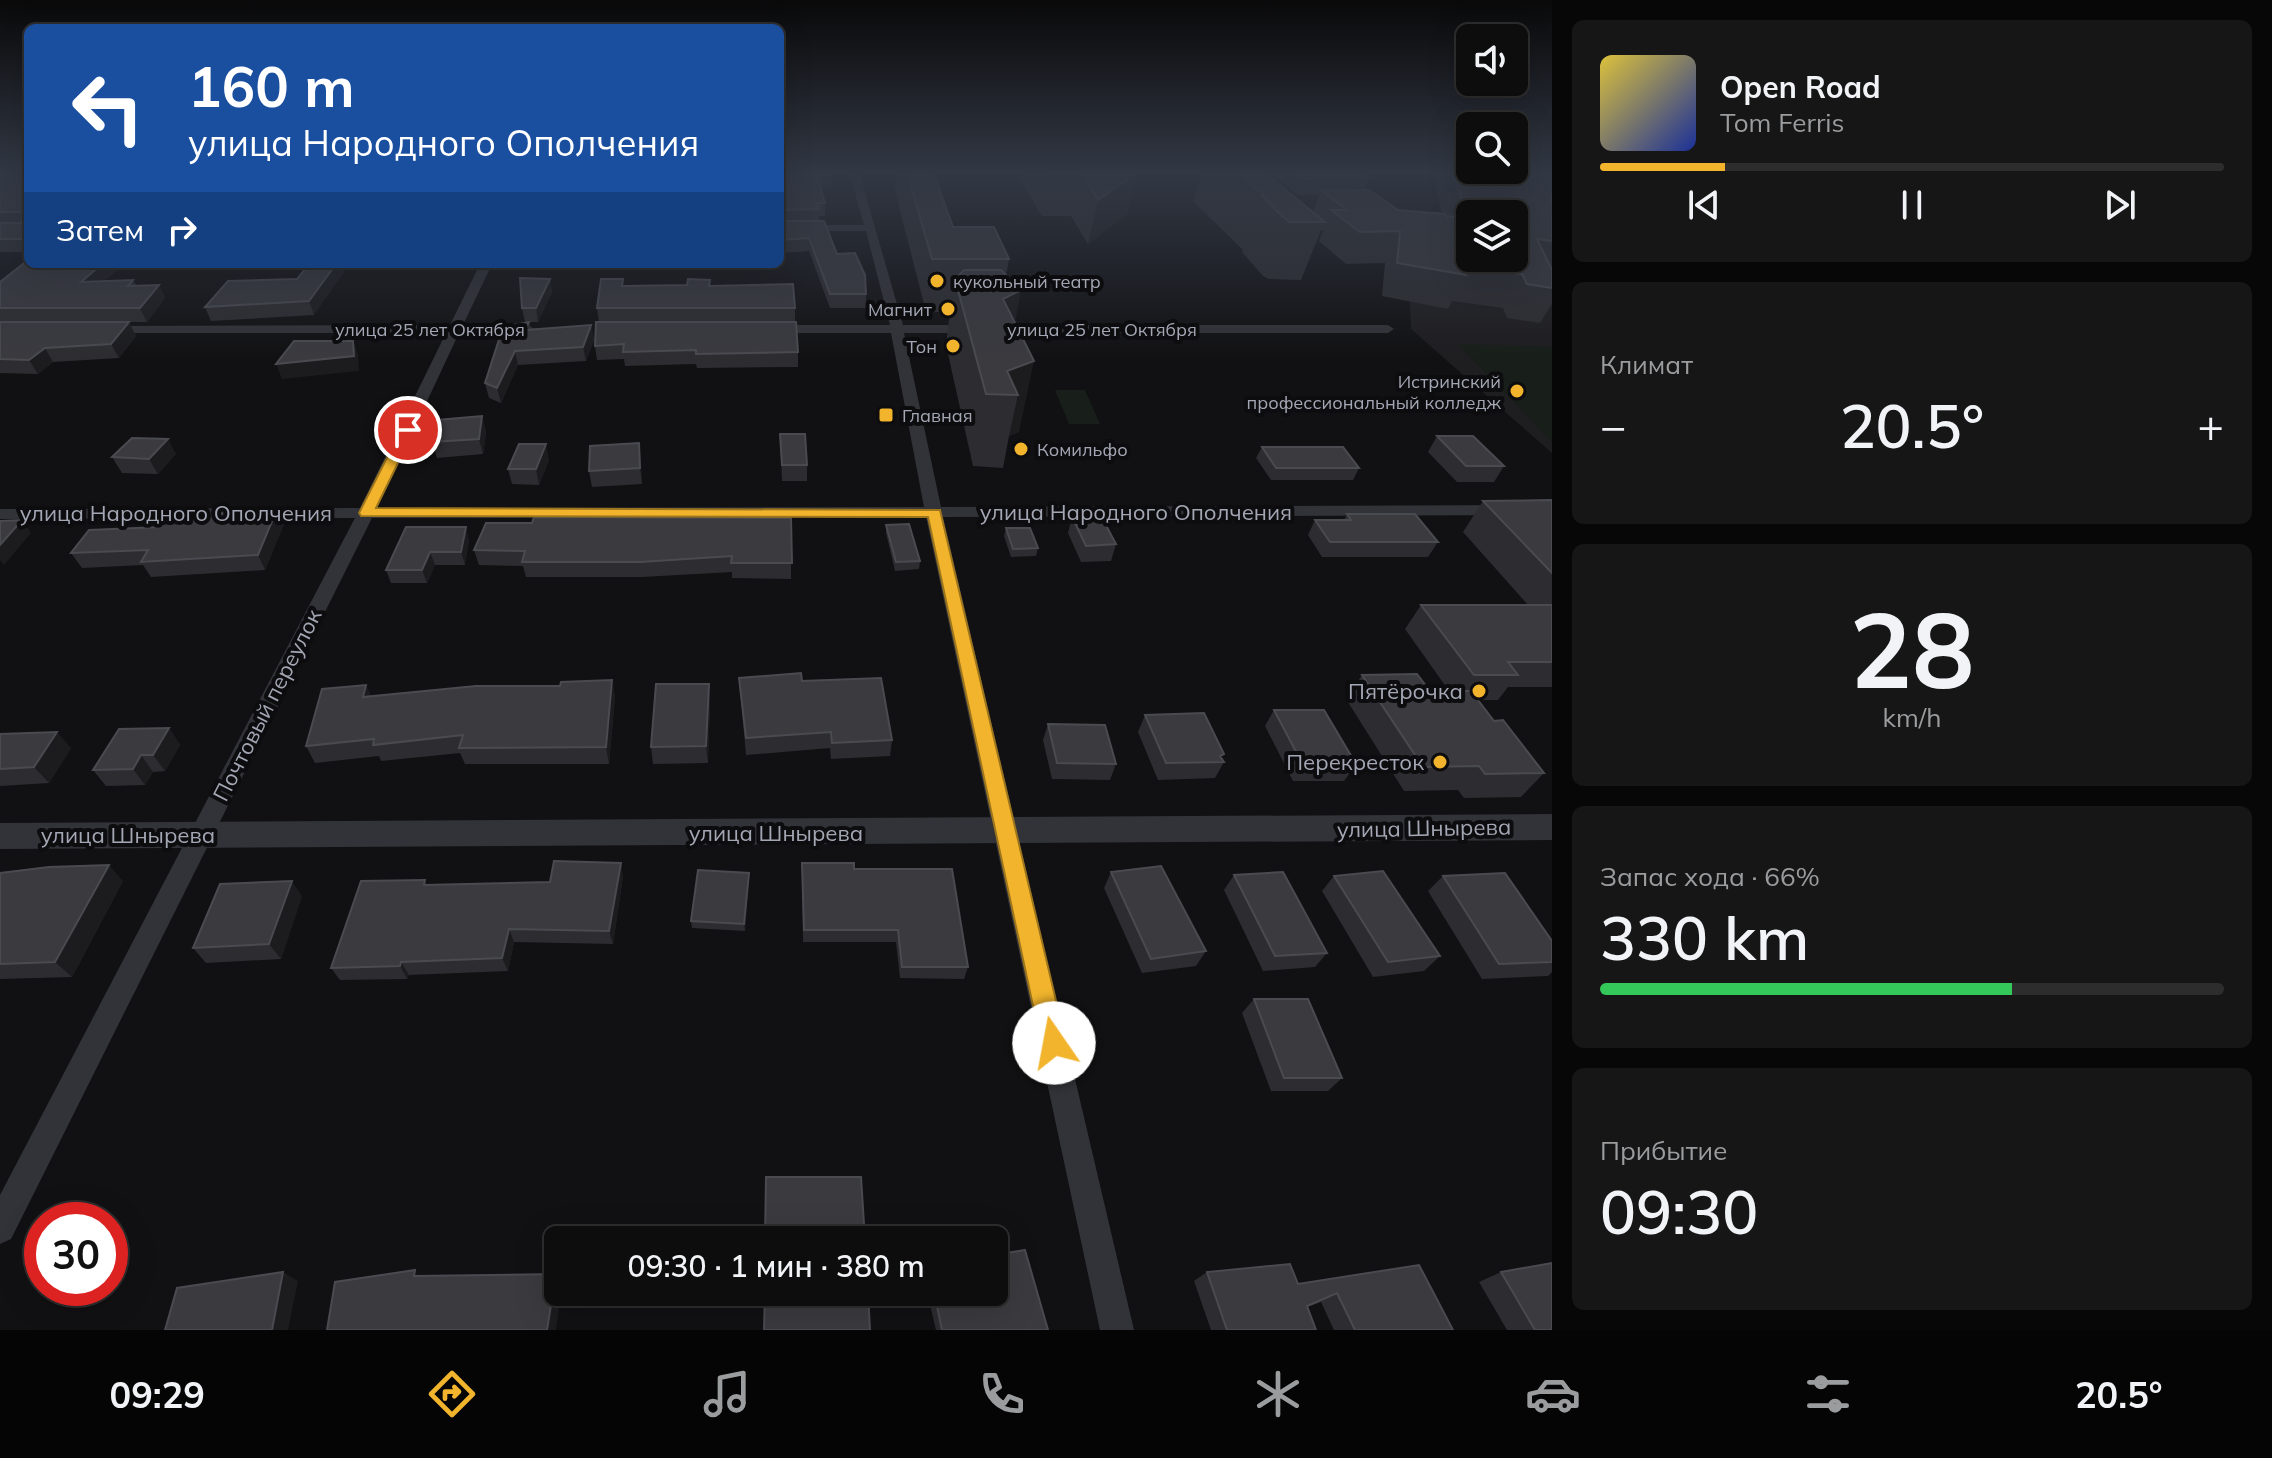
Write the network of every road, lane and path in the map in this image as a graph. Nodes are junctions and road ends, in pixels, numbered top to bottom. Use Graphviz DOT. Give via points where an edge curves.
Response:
graph roads {
  1 [pos="872,234"];
  2 [pos="484,268"];
  3 [pos="897,328"];
  4 [pos="94,329"];
  5 [pos="455,329"];
  6 [pos="549,329"];
  7 [pos="755,329"];
  8 [pos="1388,329"];
  9 [pos="1552,510"];
  10 [pos="366,513"];
  11 [pos="934,513"];
  12 [pos="0,514"];
  13 [pos="1552,827"];
  14 [pos="1007,832"];
  15 [pos="202,835"];
  16 [pos="0,836"];
  17 [pos="0,1228"];
  18 [pos="1117,1330"];
  1 -- 3 [label="street"];
  2 -- 5 [label="street, Почтовый переулок"];
  3 -- 7 [label="street, улица 25 лет Октября"];
  3 -- 8 [label="street, улица 25 лет Октября"];
  3 -- 11 [label="street"];
  4 -- 5 [label="street, улица 25 лет Октября"];
  5 -- 6 [label="street, улица 25 лет Октября"];
  5 -- 10 [label="street, Почтовый переулок"];
  9 -- 11 [label="street, улица Народного Ополчения"];
  10 -- 11 [label="street, улица Народного Ополчения"];
  10 -- 12 [label="street, улица Народного Ополчения"];
  10 -- 15 [label="street, Почтовый переулок"];
  11 -- 14 [label="street"];
  13 -- 14 [label="street, улица Шнырева"];
  14 -- 15 [label="street, улица Шнырева"];
  14 -- 18 [label="street"];
  15 -- 16 [label="street, улица Шнырева"];
  15 -- 17 [label="street, Почтовый переулок"];
}
